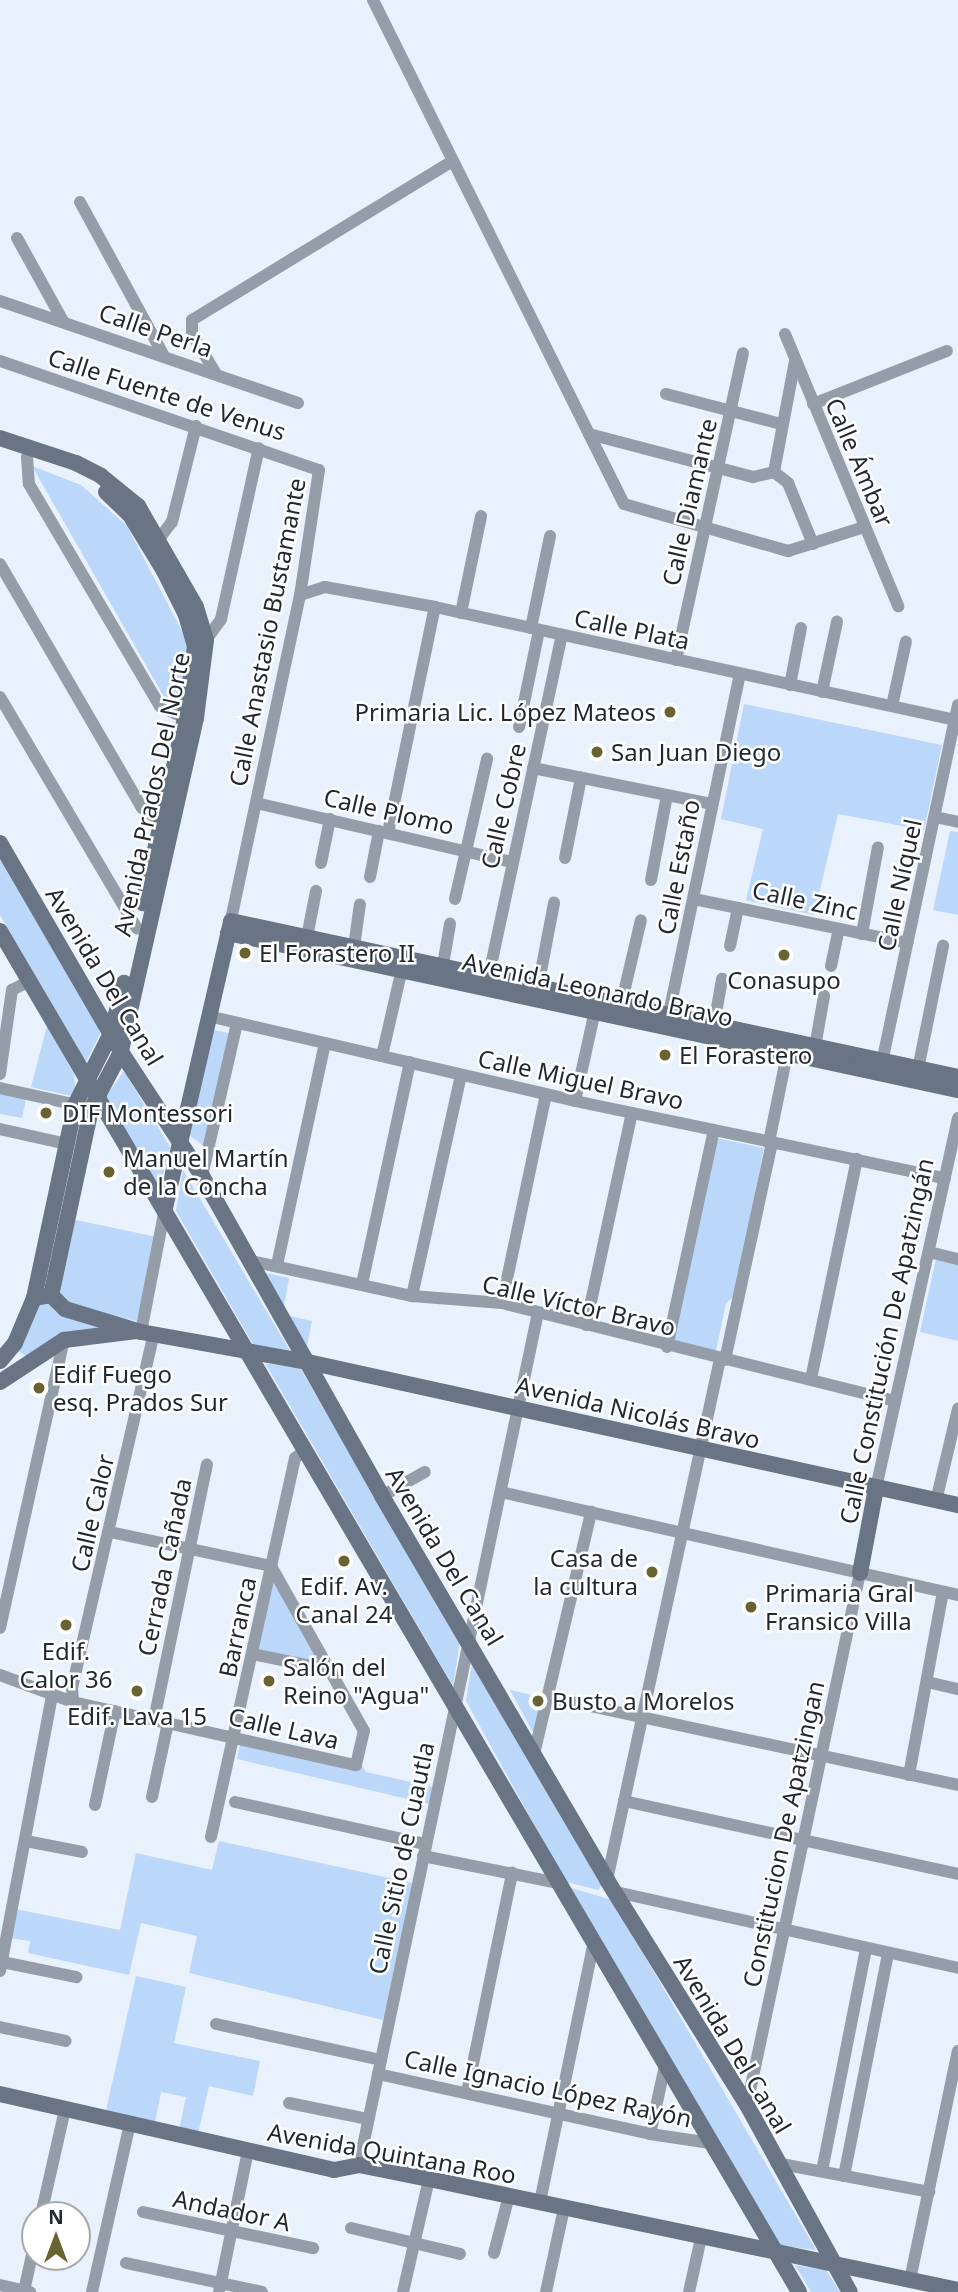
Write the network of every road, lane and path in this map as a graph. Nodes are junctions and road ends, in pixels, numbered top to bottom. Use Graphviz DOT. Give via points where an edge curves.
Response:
graph roads {
  1 [pos="373,0"];
  2 [pos="452,161"];
  3 [pos="80,202"];
  4 [pos="18,238"];
  5 [pos="0,301"];
  6 [pos="63,321"];
  7 [pos="785,334"];
  8 [pos="947,351"];
  9 [pos="743,353"];
  10 [pos="163,354"];
  11 [pos="0,361"];
  12 [pos="795,361"];
  13 [pos="215,372"];
  14 [pos="666,394"];
  15 [pos="298,403"];
  16 [pos="813,404"];
  17 [pos="731,410"];
  18 [pos="781,424"];
  19 [pos="196,426"];
  20 [pos="589,434"];
  21 [pos="0,438"];
  22 [pos="259,448"];
  23 [pos="0,449"];
  24 [pos="27,457"];
  25 [pos="718,468"];
  26 [pos="319,470"];
  27 [pos="774,472"];
  28 [pos="481,516"];
  29 [pos="705,524"];
  30 [pos="864,527"];
  31 [pos="550,536"];
  32 [pos="159,539"];
  33 [pos="813,544"];
  34 [pos="0,564"];
  35 [pos="169,568"];
  36 [pos="300,595"];
  37 [pos="898,606"];
  38 [pos="435,607"];
  39 [pos="461,613"];
  40 [pos="837,622"];
  41 [pos="802,628"];
  42 [pos="535,629"];
  43 [pos="562,635"];
  44 [pos="206,640"];
  45 [pos="906,641"];
  46 [pos="676,660"];
  47 [pos="740,674"];
  48 [pos="790,685"];
  49 [pos="822,692"];
  50 [pos="0,697"];
  51 [pos="958,705"];
  52 [pos="892,706"];
  53 [pos="185,718"];
  54 [pos="955,720"];
  55 [pos="519,727"];
  56 [pos="486,759"];
  57 [pos="953,759"];
  58 [pos="533,768"];
  59 [pos="581,778"];
  60 [pos="667,795"];
  61 [pos="256,803"];
  62 [pos="712,804"];
  63 [pos="935,817"];
  64 [pos="168,819"];
  65 [pos="330,819"];
  66 [pos="958,822"];
  67 [pos="384,832"];
  68 [pos="0,843"];
  69 [pos="878,847"];
  70 [pos="465,851"];
  71 [pos="565,858"];
  72 [pos="511,862"];
  73 [pos="321,863"];
  74 [pos="370,877"];
  75 [pos="652,880"];
  76 [pos="316,891"];
  77 [pos="455,899"];
  78 [pos="694,899"];
  79 [pos="554,903"];
  80 [pos="360,904"];
  81 [pos="738,908"];
  82 [pos="640,920"];
  83 [pos="450,924"];
  84 [pos="230,927"];
  85 [pos="137,929"];
  86 [pos="839,929"];
  87 [pos="0,931"];
  88 [pos="862,934"];
  89 [pos="307,937"];
  90 [pos="908,943"];
  91 [pos="730,946"];
  92 [pos="943,946"];
  93 [pos="354,947"];
  94 [pos="443,965"];
  95 [pos="831,967"];
  96 [pos="402,969"];
  97 [pos="722,979"];
  98 [pos="30,981"];
  99 [pos="487,981"];
  100 [pos="538,987"];
  101 [pos="824,996"];
  102 [pos="621,1005"];
  103 [pos="595,1011"];
  104 [pos="208,1016"];
  105 [pos="667,1021"];
  106 [pos="237,1023"];
  107 [pos="714,1025"];
  108 [pos="111,1033"];
  109 [pos="325,1043"];
  110 [pos="815,1047"];
  111 [pos="121,1052"];
  112 [pos="787,1054"];
  113 [pos="382,1056"];
  114 [pos="410,1062"];
  115 [pos="880,1068"];
  116 [pos="918,1069"];
  117 [pos="0,1074"];
  118 [pos="461,1075"];
  119 [pos="958,1077"];
  120 [pos="88,1080"];
  121 [pos="0,1088"];
  122 [pos="958,1090"];
  123 [pos="546,1095"];
  124 [pos="575,1101"];
  125 [pos="87,1104"];
  126 [pos="632,1113"];
  127 [pos="958,1118"];
  128 [pos="0,1129"];
  129 [pos="714,1130"];
  130 [pos="181,1142"];
  131 [pos="770,1142"];
  132 [pos="67,1144"];
  133 [pos="857,1159"];
  134 [pos="202,1176"];
  135 [pos="945,1178"];
  136 [pos="165,1208"];
  137 [pos="929,1252"];
  138 [pos="958,1259"];
  139 [pos="251,1261"];
  140 [pos="277,1265"];
  141 [pos="362,1284"];
  142 [pos="51,1295"];
  143 [pos="412,1296"];
  144 [pos="34,1298"];
  145 [pos="502,1303"];
  146 [pos="538,1312"];
  147 [pos="586,1325"];
  148 [pos="144,1332"];
  149 [pos="64,1340"];
  150 [pos="667,1347"];
  151 [pos="247,1354"];
  152 [pos="721,1359"];
  153 [pos="1,1360"];
  154 [pos="309,1362"];
  155 [pos="6,1378"];
  156 [pos="811,1379"];
  157 [pos="895,1401"];
  158 [pos="519,1408"];
  159 [pos="958,1409"];
  160 [pos="697,1450"];
  161 [pos="305,1451"];
  162 [pos="207,1464"];
  163 [pos="425,1472"];
  164 [pos="876,1488"];
  165 [pos="501,1492"];
  166 [pos="382,1496"];
  167 [pos="936,1501"];
  168 [pos="958,1505"];
  169 [pos="591,1512"];
  170 [pos="110,1532"];
  171 [pos="681,1532"];
  172 [pos="189,1549"];
  173 [pos="271,1566"];
  174 [pos="860,1573"];
  175 [pos="943,1592"];
  176 [pos="958,1595"];
  177 [pos="0,1628"];
  178 [pos="469,1639"];
  179 [pos="252,1654"];
  180 [pos="331,1670"];
  181 [pos="0,1675"];
  182 [pos="927,1682"];
  183 [pos="958,1689"];
  184 [pos="52,1695"];
  185 [pos="548,1697"];
  186 [pos="73,1702"];
  187 [pos="455,1703"];
  188 [pos="115,1711"];
  189 [pos="641,1717"];
  190 [pos="154,1720"];
  191 [pos="168,1723"];
  192 [pos="234,1738"];
  193 [pos="534,1754"];
  194 [pos="821,1755"];
  195 [pos="909,1775"];
  196 [pos="958,1785"];
  197 [pos="152,1797"];
  198 [pos="624,1801"];
  199 [pos="235,1802"];
  200 [pos="95,1805"];
  201 [pos="211,1837"];
  202 [pos="803,1840"];
  203 [pos="26,1841"];
  204 [pos="424,1850"];
  205 [pos="82,1852"];
  206 [pos="512,1873"];
  207 [pos="958,1874"];
  208 [pos="558,1883"];
  209 [pos="611,1886"];
  210 [pos="785,1930"];
  211 [pos="594,1942"];
  212 [pos="866,1948"];
  213 [pos="888,1953"];
  214 [pos="1,1966"];
  215 [pos="958,1968"];
  216 [pos="76,1977"];
  217 [pos="216,2024"];
  218 [pos="0,2026"];
  219 [pos="66,2041"];
  220 [pos="958,2051"];
  221 [pos="381,2060"];
  222 [pos="665,2066"];
  223 [pos="378,2074"];
  224 [pos="467,2093"];
  225 [pos="0,2094"];
  226 [pos="289,2103"];
  227 [pos="747,2105"];
  228 [pos="65,2109"];
  229 [pos="557,2114"];
  230 [pos="368,2119"];
  231 [pos="130,2124"];
  232 [pos="650,2134"];
  233 [pos="710,2143"];
  234 [pos="248,2151"];
  235 [pos="776,2163"];
  236 [pos="359,2165"];
  237 [pos="822,2171"];
  238 [pos="844,2176"];
  239 [pos="429,2179"];
  240 [pos="929,2192"];
  241 [pos="509,2196"];
  242 [pos="44,2201"];
  243 [pos="540,2202"];
  244 [pos="564,2208"];
  245 [pos="143,2212"];
  246 [pos="351,2228"];
  247 [pos="232,2231"];
  248 [pos="701,2238"];
  249 [pos="414,2243"];
  250 [pos="313,2248"];
  251 [pos="494,2253"];
  252 [pos="460,2254"];
  253 [pos="777,2254"];
  254 [pos="126,2263"];
  255 [pos="833,2263"];
  256 [pos="30,2271"];
  257 [pos="910,2280"];
  258 [pos="0,2285"];
  259 [pos="220,2288"];
  260 [pos="958,2290"];
  261 [pos="27,2291"];
  262 [pos="92,2292"];
  263 [pos="262,2292"];
  264 [pos="403,2292"];
  265 [pos="546,2292"];
  266 [pos="689,2292"];
  267 [pos="799,2292"];
  268 [pos="850,2292"];
  1 -- 2 [label="street"];
  2 -- 13 [label="street" via="192,320 192,334"];
  2 -- 20 [label="street"];
  3 -- 10 [label="street"];
  4 -- 6 [label="street"];
  5 -- 6 [label="street, Calle Perla"];
  6 -- 10 [label="street, Calle Perla"];
  7 -- 12 [label="street, Calle Ámbar"];
  8 -- 16 [label="street"];
  9 -- 17 [label="street, Calle Diamante"];
  10 -- 13 [label="street, Calle Perla"];
  11 -- 19 [label="street, Calle Fuente de Venus"];
  12 -- 16 [label="street, Calle Ámbar"];
  12 -- 18 [label="street"];
  13 -- 15 [label="street, Calle Perla"];
  14 -- 17 [label="street"];
  16 -- 30 [label="street, Calle Ámbar"];
  17 -- 18 [label="street"];
  17 -- 25 [label="street, Calle Diamante"];
  18 -- 27 [label="street"];
  19 -- 22 [label="street, Calle Fuente de Venus"];
  19 -- 32 [label="street" via="172,522"];
  20 -- 25 [label="street"];
  20 -- 29 [label="street" via="624,503"];
  21 -- 32 [label="main road, Avenida Prados Del Norte" via="101,476 138,506"];
  22 -- 26 [label="street, Calle Fuente de Venus"];
  22 -- 44 [label="street" via="221,619"];
  23 -- 24 [label="main road"];
  24 -- 35 [label="main road" via="73,473 114,498"];
  24 -- 53 [label="street" via="29,484 153,694 167,712"];
  25 -- 27 [label="street" via="753,477"];
  25 -- 29 [label="street, Calle Diamante"];
  26 -- 36 [label="street, Calle Anastasio Bustamante"];
  27 -- 33 [label="street" via="788,483"];
  28 -- 39 [label="street"];
  29 -- 33 [label="street" via="777,549"];
  29 -- 46 [label="street, Calle Diamante"];
  30 -- 33 [label="street"];
  30 -- 37 [label="street, Calle Ámbar"];
  31 -- 42 [label="street"];
  32 -- 35 [label="main road, Avenida Prados Del Norte"];
  34 -- 64 [label="street" via="142,808"];
  35 -- 44 [label="main road, Avenida Prados Del Norte" via="196,607"];
  35 -- 53 [label="main road" via="193,633"];
  36 -- 38 [label="street, Calle Plata" via="326,587"];
  36 -- 61 [label="street, Calle Anastasio Bustamante"];
  38 -- 39 [label="street, Calle Plata"];
  38 -- 67 [label="street"];
  39 -- 42 [label="street, Calle Plata"];
  40 -- 49 [label="street"];
  41 -- 48 [label="street"];
  42 -- 43 [label="street, Calle Plata"];
  42 -- 55 [label="street"];
  43 -- 46 [label="street, Calle Plata"];
  43 -- 58 [label="street, Calle Cobre"];
  44 -- 64 [label="main road, Avenida Prados Del Norte" via="196,718"];
  45 -- 52 [label="street"];
  46 -- 47 [label="street, Calle Plata"];
  47 -- 48 [label="street, Calle Plata"];
  47 -- 62 [label="street, Calle Estaño"];
  48 -- 49 [label="street, Calle Plata"];
  49 -- 52 [label="street, Calle Plata"];
  50 -- 85 [label="street"];
  51 -- 54 [label="street, Calle Níquel"];
  52 -- 54 [label="street, Calle Plata"];
  53 -- 64 [label="main road"];
  54 -- 57 [label="street, Calle Níquel"];
  56 -- 70 [label="street"];
  57 -- 63 [label="street, Calle Níquel"];
  58 -- 59 [label="street"];
  58 -- 72 [label="street, Calle Cobre"];
  59 -- 60 [label="street"];
  59 -- 71 [label="street"];
  60 -- 62 [label="street"];
  60 -- 75 [label="street"];
  61 -- 65 [label="street, Calle Plomo"];
  61 -- 84 [label="street, Calle Anastasio Bustamante"];
  62 -- 78 [label="street, Calle Estaño"];
  63 -- 66 [label="street"];
  63 -- 90 [label="street, Calle Níquel"];
  64 -- 85 [label="main road"];
  64 -- 111 [label="main road, Avenida Prados Del Norte"];
  65 -- 67 [label="street, Calle Plomo"];
  65 -- 73 [label="street"];
  67 -- 70 [label="street, Calle Plomo"];
  67 -- 74 [label="street"];
  68 -- 108 [label="main road, Avenida Del Canal"];
  69 -- 88 [label="street"];
  70 -- 72 [label="street, Calle Plomo"];
  70 -- 77 [label="street"];
  72 -- 99 [label="street, Calle Cobre"];
  76 -- 89 [label="street"];
  78 -- 81 [label="street, Calle Zinc"];
  78 -- 105 [label="street, Calle Estaño"];
  79 -- 100 [label="street"];
  80 -- 93 [label="street"];
  81 -- 86 [label="street, Calle Zinc"];
  81 -- 91 [label="street"];
  82 -- 102 [label="street"];
  83 -- 94 [label="street"];
  84 -- 89 [label="main road, Avenida Leonardo Bravo"];
  84 -- 96 [label="main road, Avenida Leonardo Bravo"];
  84 -- 104 [label="main road"];
  85 -- 108 [label="main road"];
  86 -- 88 [label="street, Calle Zinc"];
  86 -- 95 [label="street"];
  87 -- 98 [label="main road"];
  88 -- 90 [label="street, Calle Zinc"];
  89 -- 93 [label="main road, Avenida Leonardo Bravo"];
  90 -- 115 [label="street, Calle Níquel"];
  92 -- 116 [label="street"];
  93 -- 94 [label="main road, Avenida Leonardo Bravo"];
  94 -- 99 [label="main road, Avenida Leonardo Bravo"];
  96 -- 99 [label="main road, Avenida Leonardo Bravo"];
  96 -- 113 [label="street"];
  97 -- 107 [label="street"];
  98 -- 117 [label="street" via="12,990"];
  98 -- 120 [label="main road"];
  99 -- 100 [label="main road, Avenida Leonardo Bravo"];
  99 -- 103 [label="main road, Avenida Leonardo Bravo"];
  100 -- 102 [label="main road, Avenida Leonardo Bravo"];
  101 -- 110 [label="street"];
  102 -- 105 [label="main road, Avenida Leonardo Bravo"];
  103 -- 105 [label="main road, Avenida Leonardo Bravo"];
  103 -- 124 [label="street"];
  104 -- 106 [label="street, Calle Miguel Bravo"];
  104 -- 130 [label="main road"];
  105 -- 107 [label="main road, Avenida Leonardo Bravo"];
  105 -- 112 [label="main road, Avenida Leonardo Bravo"];
  106 -- 109 [label="street, Calle Miguel Bravo"];
  106 -- 134 [label="street"];
  107 -- 110 [label="main road, Avenida Leonardo Bravo"];
  108 -- 111 [label="main road, Avenida Del Canal"];
  108 -- 120 [label="main road"];
  109 -- 113 [label="street, Calle Miguel Bravo"];
  109 -- 140 [label="street"];
  110 -- 115 [label="main road, Avenida Leonardo Bravo"];
  111 -- 125 [label="main road, Avenida Prados Del Norte"];
  111 -- 130 [label="main road, Avenida Del Canal"];
  112 -- 115 [label="main road, Avenida Leonardo Bravo"];
  112 -- 131 [label="street"];
  113 -- 114 [label="street, Calle Miguel Bravo"];
  114 -- 118 [label="street, Calle Miguel Bravo"];
  114 -- 141 [label="street"];
  115 -- 116 [label="main road, Avenida Leonardo Bravo"];
  115 -- 122 [label="main road, Avenida Leonardo Bravo"];
  116 -- 119 [label="main road, Avenida Leonardo Bravo"];
  118 -- 123 [label="street, Calle Miguel Bravo"];
  118 -- 143 [label="street"];
  120 -- 125 [label="main road"];
  121 -- 125 [label="street"];
  123 -- 124 [label="street, Calle Miguel Bravo"];
  123 -- 145 [label="street"];
  124 -- 126 [label="street, Calle Miguel Bravo"];
  125 -- 132 [label="main road"];
  125 -- 136 [label="main road"];
  125 -- 142 [label="main road"];
  126 -- 129 [label="street, Calle Miguel Bravo"];
  126 -- 147 [label="street"];
  127 -- 135 [label="street, Calle Constitución De Apatzingán"];
  128 -- 132 [label="street"];
  129 -- 131 [label="street, Calle Miguel Bravo"];
  129 -- 150 [label="street"];
  130 -- 134 [label="main road, Avenida Del Canal"];
  130 -- 136 [label="main road"];
  131 -- 133 [label="street, Calle Miguel Bravo"];
  131 -- 152 [label="street" via="738,1304 729,1312"];
  132 -- 144 [label="main road"];
  133 -- 135 [label="street, Calle Miguel Bravo"];
  133 -- 156 [label="street"];
  134 -- 139 [label="main road, Avenida Del Canal"];
  135 -- 137 [label="street, Calle Constitución De Apatzingán"];
  136 -- 148 [label="street, Calle Calor"];
  136 -- 151 [label="main road"];
  137 -- 138 [label="street"];
  137 -- 157 [label="street, Calle Constitución De Apatzingán"];
  139 -- 140 [label="street, Calle Víctor Bravo"];
  139 -- 154 [label="main road, Avenida Del Canal"];
  140 -- 141 [label="street, Calle Víctor Bravo"];
  141 -- 143 [label="street, Calle Víctor Bravo"];
  142 -- 144 [label="main road"];
  142 -- 148 [label="main road" via="65,1309"];
  143 -- 145 [label="street, Calle Víctor Bravo"];
  144 -- 153 [label="main road" via="15,1343"];
  145 -- 146 [label="street, Calle Víctor Bravo"];
  146 -- 147 [label="street, Calle Víctor Bravo"];
  146 -- 158 [label="street, Calle Sitio de Cuautla"];
  147 -- 150 [label="street, Calle Víctor Bravo"];
  148 -- 149 [label="main road"];
  148 -- 151 [label="main road, Avenida Nicolás Bravo"];
  148 -- 170 [label="street, Calle Calor"];
  149 -- 155 [label="main road"];
  149 -- 177 [label="street"];
  150 -- 152 [label="street, Calle Víctor Bravo"];
  151 -- 154 [label="main road, Avenida Nicolás Bravo"];
  151 -- 161 [label="main road"];
  152 -- 156 [label="street, Calle Víctor Bravo"];
  152 -- 160 [label="street"];
  153 -- 155 [label="main road"];
  154 -- 158 [label="main road, Avenida Nicolás Bravo"];
  154 -- 166 [label="main road, Avenida Del Canal"];
  156 -- 157 [label="street, Calle Víctor Bravo"];
  157 -- 164 [label="street, Calle Constitución De Apatzingán"];
  158 -- 160 [label="main road, Avenida Nicolás Bravo"];
  158 -- 165 [label="street, Calle Sitio de Cuautla"];
  159 -- 167 [label="street"];
  160 -- 164 [label="main road, Avenida Nicolás Bravo"];
  160 -- 171 [label="street"];
  161 -- 173 [label="street, Barranca" via="295,1458"];
  161 -- 187 [label="main road"];
  162 -- 172 [label="street, Cerrada Cañada"];
  163 -- 166 [label="street"];
  164 -- 167 [label="main road, Avenida Nicolás Bravo"];
  164 -- 174 [label="main road, Calle Constitución De Apatzingán"];
  165 -- 169 [label="street"];
  165 -- 178 [label="street, Calle Sitio de Cuautla"];
  166 -- 178 [label="main road, Avenida Del Canal"];
  167 -- 168 [label="main road, Avenida Nicolás Bravo"];
  169 -- 171 [label="street"];
  169 -- 185 [label="street"];
  170 -- 172 [label="street"];
  170 -- 186 [label="street, Calle Calor" via="72,1688"];
  171 -- 174 [label="street"];
  171 -- 189 [label="street"];
  172 -- 173 [label="street"];
  172 -- 190 [label="street, Cerrada Cañada"];
  173 -- 179 [label="street, Barranca"];
  173 -- 180 [label="street"];
  174 -- 175 [label="street"];
  174 -- 194 [label="street, Constitucion De Apatzingan"];
  175 -- 176 [label="street"];
  175 -- 182 [label="street"];
  178 -- 187 [label="street, Calle Sitio de Cuautla"];
  178 -- 193 [label="main road, Avenida Del Canal"];
  179 -- 180 [label="street"];
  179 -- 192 [label="street, Barranca"];
  180 -- 192 [label="street, Calle Lava" via="364,1731 356,1765"];
  181 -- 184 [label="street, Calle Lava"];
  182 -- 183 [label="street"];
  182 -- 195 [label="street"];
  184 -- 186 [label="street, Calle Lava"];
  184 -- 203 [label="street"];
  185 -- 189 [label="street"];
  185 -- 193 [label="street"];
  186 -- 188 [label="street, Calle Lava"];
  187 -- 204 [label="street, Calle Sitio de Cuautla"];
  187 -- 208 [label="main road"];
  188 -- 190 [label="street, Calle Lava"];
  188 -- 200 [label="street"];
  189 -- 194 [label="street"];
  189 -- 198 [label="street"];
  190 -- 191 [label="street, Calle Lava"];
  191 -- 192 [label="street, Calle Lava"];
  191 -- 197 [label="street"];
  192 -- 201 [label="street, Barranca"];
  193 -- 209 [label="main road, Avenida Del Canal"];
  194 -- 195 [label="street"];
  194 -- 202 [label="street, Constitucion De Apatzingan"];
  195 -- 196 [label="street"];
  198 -- 202 [label="street"];
  198 -- 209 [label="street"];
  199 -- 204 [label="street"];
  202 -- 207 [label="street"];
  202 -- 210 [label="street, Constitucion De Apatzingan"];
  203 -- 205 [label="street"];
  203 -- 214 [label="street"];
  204 -- 206 [label="street"];
  204 -- 221 [label="street, Calle Sitio de Cuautla"];
  206 -- 208 [label="street"];
  206 -- 224 [label="street"];
  208 -- 211 [label="main road"];
  209 -- 210 [label="street"];
  209 -- 227 [label="main road, Avenida Del Canal"];
  210 -- 212 [label="street"];
  210 -- 227 [label="street, Constitucion De Apatzingan"];
  211 -- 222 [label="main road"];
  211 -- 229 [label="street"];
  212 -- 213 [label="street"];
  212 -- 237 [label="street"];
  213 -- 215 [label="street"];
  213 -- 238 [label="street"];
  214 -- 216 [label="street"];
  217 -- 221 [label="street"];
  218 -- 219 [label="street"];
  220 -- 240 [label="street"];
  221 -- 223 [label="street, Calle Sitio de Cuautla"];
  222 -- 232 [label="street"];
  222 -- 233 [label="main road"];
  223 -- 224 [label="street, Calle Ignacio López Rayón"];
  223 -- 230 [label="street, Calle Sitio de Cuautla"];
  224 -- 229 [label="street, Calle Ignacio López Rayón"];
  225 -- 228 [label="main road, Avenida Quintana Roo"];
  226 -- 230 [label="street"];
  227 -- 235 [label="main road, Avenida Del Canal"];
  228 -- 231 [label="main road, Avenida Quintana Roo"];
  228 -- 242 [label="street"];
  229 -- 232 [label="street, Calle Ignacio López Rayón"];
  229 -- 243 [label="street"];
  230 -- 236 [label="street, Calle Sitio de Cuautla"];
  231 -- 234 [label="main road, Avenida Quintana Roo"];
  231 -- 262 [label="street"];
  232 -- 233 [label="street, Calle Ignacio López Rayón"];
  233 -- 253 [label="main road"];
  234 -- 236 [label="main road, Avenida Quintana Roo" via="334,2170"];
  234 -- 247 [label="street"];
  235 -- 237 [label="street"];
  235 -- 255 [label="main road, Avenida Del Canal"];
  236 -- 239 [label="main road, Avenida Quintana Roo"];
  237 -- 238 [label="street"];
  238 -- 240 [label="street"];
  239 -- 241 [label="main road, Avenida Quintana Roo"];
  239 -- 249 [label="street"];
  240 -- 257 [label="street"];
  241 -- 243 [label="main road, Avenida Quintana Roo"];
  241 -- 251 [label="street"];
  243 -- 244 [label="main road, Avenida Quintana Roo"];
  244 -- 248 [label="main road, Avenida Quintana Roo"];
  244 -- 265 [label="street"];
  245 -- 247 [label="street, Andador A"];
  246 -- 249 [label="street"];
  247 -- 250 [label="street, Andador A"];
  247 -- 259 [label="street"];
  248 -- 253 [label="main road, Avenida Quintana Roo"];
  248 -- 266 [label="street"];
  249 -- 252 [label="street"];
  249 -- 264 [label="street"];
  253 -- 255 [label="main road, Avenida Quintana Roo"];
  253 -- 267 [label="main road"];
  254 -- 259 [label="street"];
  255 -- 257 [label="main road, Avenida Quintana Roo"];
  255 -- 268 [label="main road, Avenida Del Canal"];
  256 -- 261 [label="street"];
  257 -- 260 [label="main road, Avenida Quintana Roo"];
  258 -- 261 [label="street"];
  259 -- 263 [label="street"];
}
